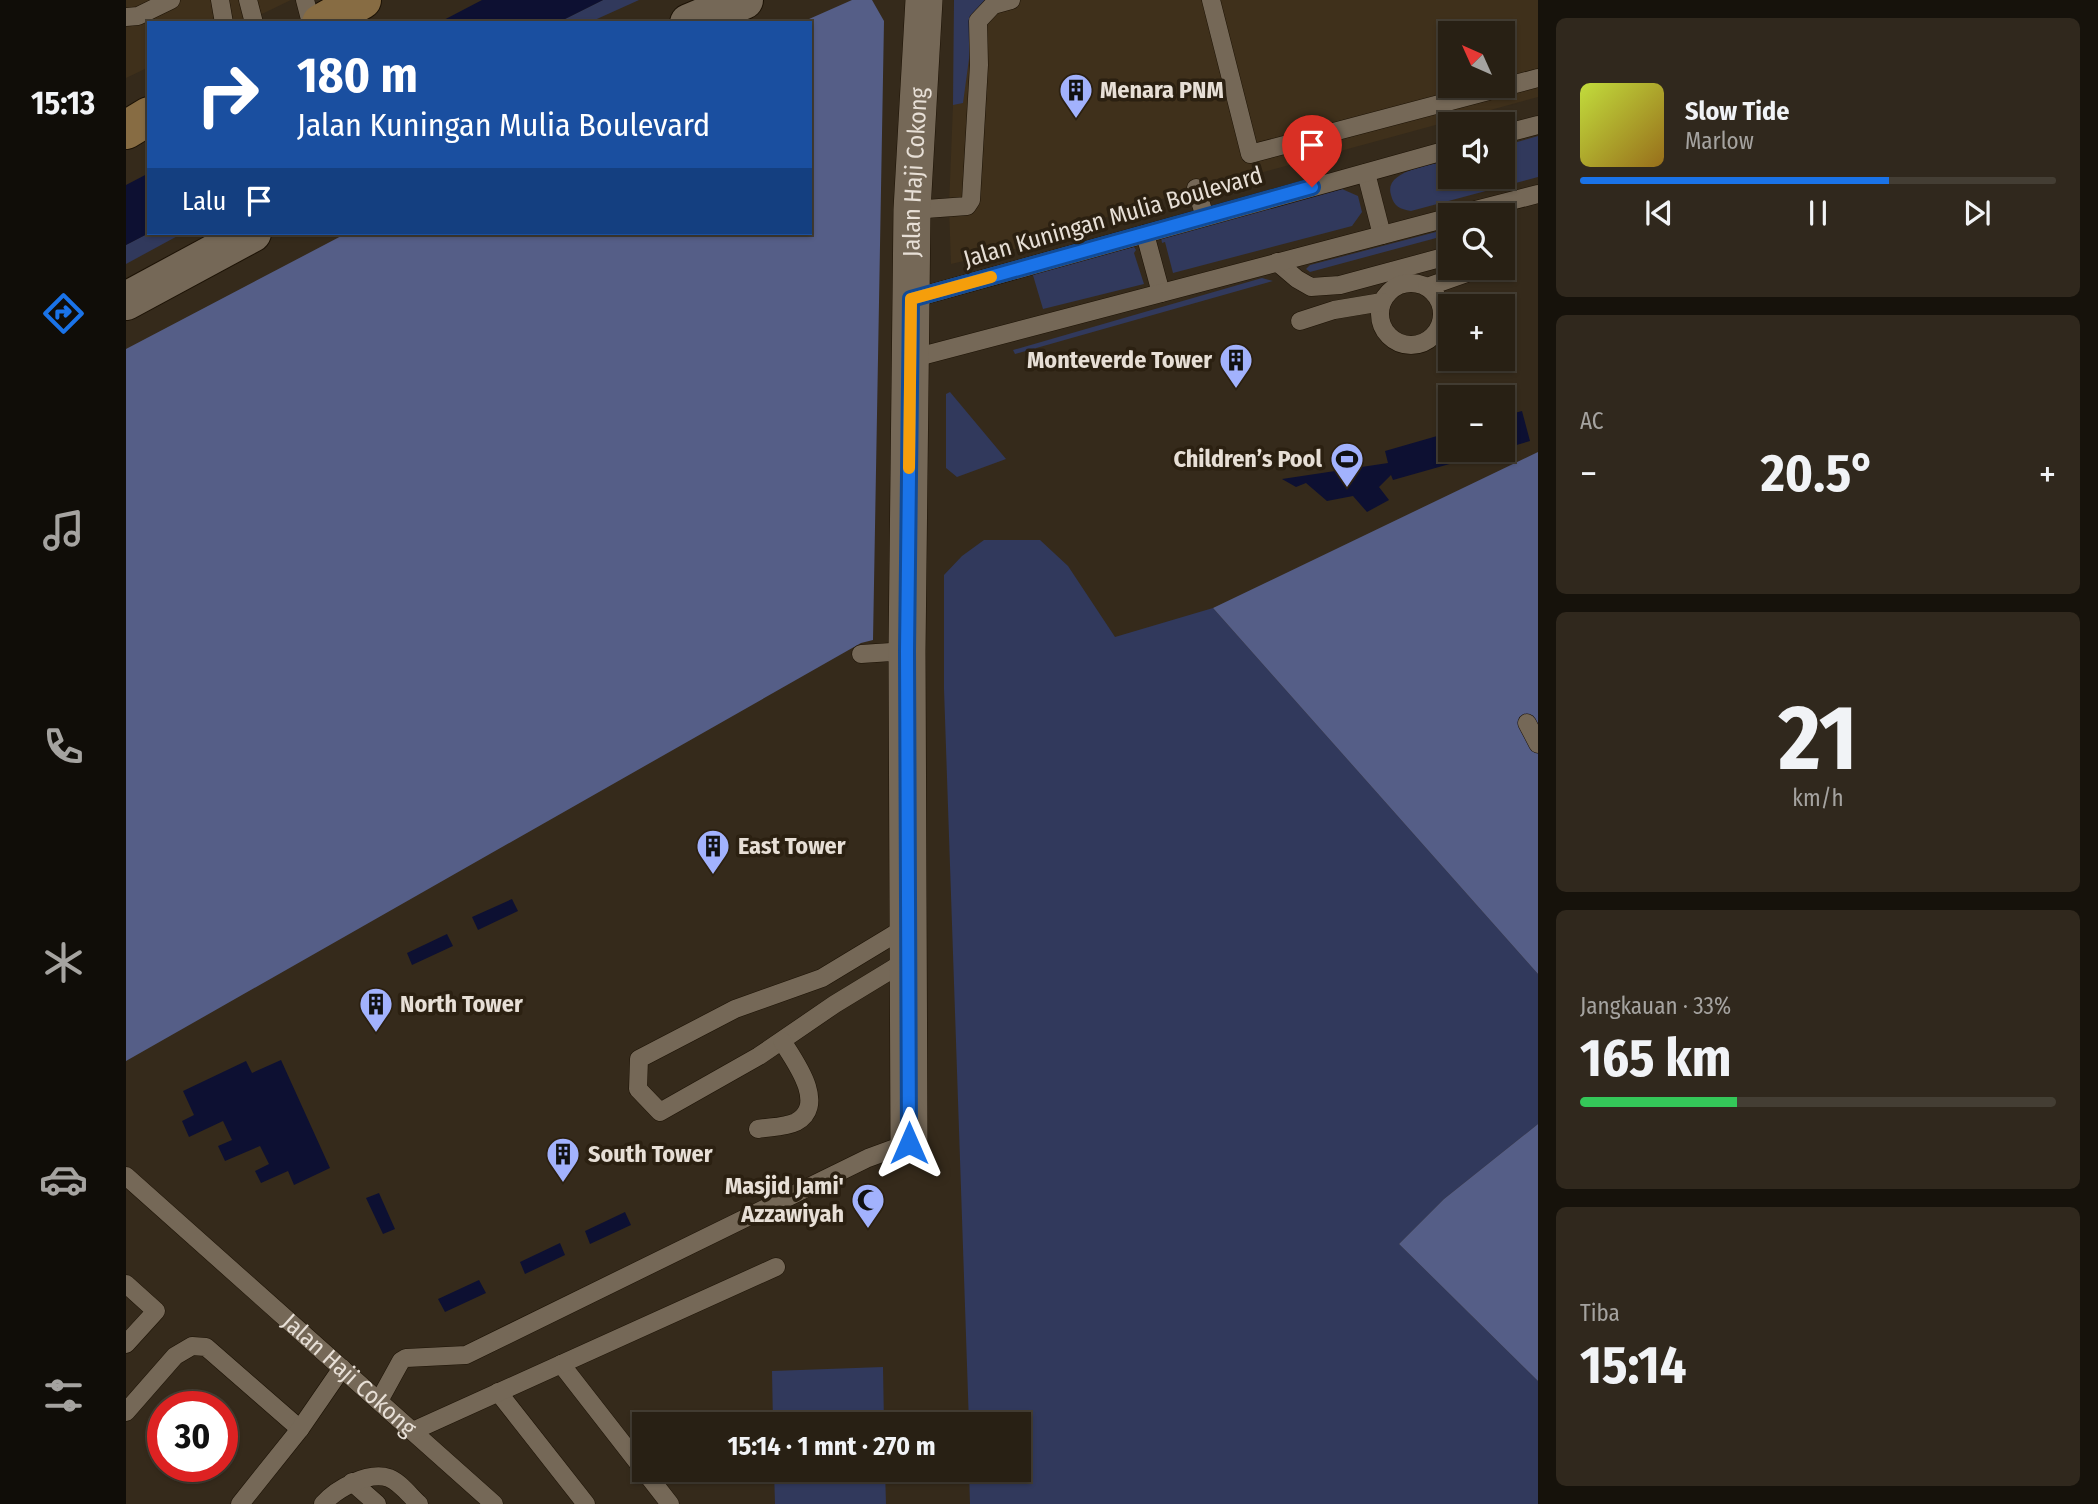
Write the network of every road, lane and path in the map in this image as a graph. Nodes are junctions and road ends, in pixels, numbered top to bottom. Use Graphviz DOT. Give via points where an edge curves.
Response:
graph roads {
  1 [pos="171,0"];
  2 [pos="220,0"];
  3 [pos="248,0"];
  4 [pos="305,0"];
  5 [pos="362,0"];
  6 [pos="744,0"];
  7 [pos="924,0"];
  8 [pos="1011,0"];
  9 [pos="1211,0"];
  10 [pos="126,17"];
  11 [pos="224,21"];
  12 [pos="253,21"];
  13 [pos="310,21"];
  14 [pos="325,21"];
  15 [pos="695,21"];
  16 [pos="1538,78"];
  17 [pos="147,117"];
  18 [pos="1538,125"];
  19 [pos="126,130"];
  20 [pos="1515,131"];
  21 [pos="1438,153"];
  22 [pos="1366,173"];
  23 [pos="1196,188"];
  24 [pos="1538,194"];
  25 [pos="1515,204"];
  26 [pos="912,210"];
  27 [pos="1205,217"];
  28 [pos="1438,220"];
  29 [pos="1145,234"];
  30 [pos="248,235"];
  31 [pos="1382,235"];
  32 [pos="1438,259"];
  33 [pos="1277,262"];
  34 [pos="1420,264"];
  35 [pos="1374,276"];
  36 [pos="1447,280"];
  37 [pos="1401,285"];
  38 [pos="1427,287"];
  39 [pos="1161,293"];
  40 [pos="911,299"];
  41 [pos="126,301"];
  42 [pos="1382,302"];
  43 [pos="1300,321"];
  44 [pos="910,359"];
  45 [pos="907,651"];
  46 [pos="861,654"];
  47 [pos="1527,723"];
  48 [pos="1538,744"];
  49 [pos="908,942"];
  50 [pos="782,1041"];
  51 [pos="758,1129"];
  52 [pos="909,1143"];
  53 [pos="126,1176"];
  54 [pos="776,1267"];
  55 [pos="126,1284"];
  56 [pos="126,1344"];
  57 [pos="561,1364"];
  58 [pos="342,1368"];
  59 [pos="498,1392"];
  60 [pos="379,1401"];
  61 [pos="126,1412"];
  62 [pos="300,1429"];
  63 [pos="413,1431"];
  64 [pos="352,1482"];
  65 [pos="240,1504"];
  66 [pos="323,1504"];
  67 [pos="377,1504"];
  68 [pos="419,1504"];
  69 [pos="494,1504"];
  70 [pos="586,1504"];
  71 [pos="670,1504"];
  1 -- 10 [label="lane"];
  2 -- 11 [label="lane"];
  3 -- 12 [label="lane"];
  4 -- 13 [label="lane"];
  5 -- 14 [label="main road"];
  6 -- 15 [label="street"];
  7 -- 26 [label="street, Jalan Haji Cokong"];
  8 -- 26 [label="lane" via="993,5 978,21 971,200 967,206"];
  9 -- 16 [label="lane" via="1250,154"];
  17 -- 19 [label="main road"];
  18 -- 20 [label="lane"];
  21 -- 22 [label="lane, Jalan Kuningan Mulia Boulevard"];
  22 -- 27 [label="lane, Jalan Kuningan Mulia Boulevard"];
  22 -- 31 [label="lane"];
  23 -- 27 [label="lane"];
  24 -- 25 [label="lane"];
  26 -- 40 [label="street, Jalan Haji Cokong"];
  27 -- 29 [label="lane, Jalan Kuningan Mulia Boulevard"];
  28 -- 31 [label="lane"];
  29 -- 39 [label="lane"];
  29 -- 40 [label="lane, Jalan Kuningan Mulia Boulevard"];
  30 -- 41 [label="street"];
  31 -- 33 [label="lane"];
  32 -- 34 [label="lane"];
  33 -- 35 [label="lane" via="1311,287"];
  33 -- 39 [label="lane"];
  34 -- 35 [label="lane"];
  34 -- 37 [label="lane"];
  35 -- 37 [label="lane"];
  36 -- 38 [label="lane"];
  37 -- 38 [label="lane"];
  37 -- 42 [label="lane"];
  38 -- 42 [label="lane" via="1435,294 1441,323 1421,344 1400,344 1392,339 1381,322"];
  39 -- 44 [label="lane"];
  40 -- 44 [label="street, Jalan Haji Cokong"];
  42 -- 43 [label="lane"];
  44 -- 45 [label="street, Jalan Haji Cokong"];
  45 -- 46 [label="lane"];
  45 -- 49 [label="street, Jalan Haji Cokong"];
  47 -- 48 [label="lane"];
  49 -- 50 [label="lane" via="835,1004"];
  49 -- 50 [label="lane" via="735,1009 639,1059 638,1089 660,1112"];
  49 -- 52 [label="street, Jalan Haji Cokong"];
  50 -- 51 [label="lane" via="799,1069 810,1101 795,1123"];
  52 -- 60 [label="lane" via="868,1158 466,1355 406,1358 398,1364"];
  53 -- 58 [label="lane, Jalan Haji Cokong"];
  54 -- 57 [label="lane, Jalan Haji Cokong"];
  55 -- 56 [label="lane" via="156,1311"];
  57 -- 59 [label="lane, Jalan Haji Cokong"];
  57 -- 71 [label="lane"];
  58 -- 60 [label="lane, Jalan Haji Cokong"];
  58 -- 62 [label="lane"];
  59 -- 63 [label="lane, Jalan Haji Cokong"];
  59 -- 70 [label="lane"];
  60 -- 63 [label="lane, Jalan Haji Cokong"];
  61 -- 62 [label="lane" via="175,1356 192,1346 206,1347"];
  62 -- 65 [label="lane"];
  63 -- 69 [label="lane"];
  64 -- 66 [label="lane"];
  64 -- 67 [label="lane"];
  64 -- 68 [label="lane" via="389,1479"];
}
